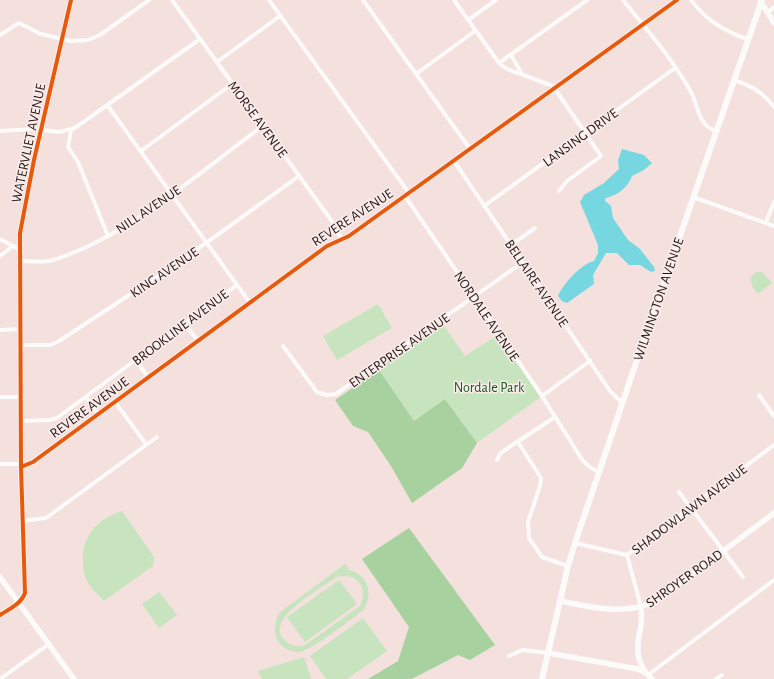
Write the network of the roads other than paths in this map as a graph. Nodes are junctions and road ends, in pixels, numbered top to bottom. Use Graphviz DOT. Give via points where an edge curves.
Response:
graph roads {
  1 [pos="72,0"];
  2 [pos="149,0"];
  3 [pos="172,0"];
  4 [pos="269,0"];
  5 [pos="363,0"];
  6 [pos="454,0"];
  7 [pos="496,0"];
  8 [pos="587,0"];
  9 [pos="623,0"];
  10 [pos="677,0"];
  11 [pos="691,0"];
  12 [pos="761,1"];
  13 [pos="774,7"];
  14 [pos="767,12"];
  15 [pos="280,16"];
  16 [pos="468,20"];
  17 [pos="774,23"];
  18 [pos="642,25"];
  19 [pos="475,31"];
  20 [pos="0,36"];
  21 [pos="62,38"];
  22 [pos="200,39"];
  23 [pos="747,39"];
  24 [pos="511,55"];
  25 [pos="217,62"];
  26 [pos="499,63"];
  27 [pos="675,68"];
  28 [pos="416,74"];
  29 [pos="522,74"];
  30 [pos="734,80"];
  31 [pos="232,84"];
  32 [pos="555,88"];
  33 [pos="108,106"];
  34 [pos="774,107"];
  35 [pos="263,126"];
  36 [pos="41,129"];
  37 [pos="0,130"];
  38 [pos="71,130"];
  39 [pos="716,131"];
  40 [pos="585,133"];
  41 [pos="470,149"];
  42 [pos="141,151"];
  43 [pos="454,161"];
  44 [pos="298,176"];
  45 [pos="559,191"];
  46 [pos="171,193"];
  47 [pos="407,194"];
  48 [pos="693,197"];
  49 [pos="774,202"];
  50 [pos="484,206"];
  51 [pos="766,222"];
  52 [pos="774,226"];
  53 [pos="535,228"];
  54 [pos="108,236"];
  55 [pos="0,239"];
  56 [pos="342,240"];
  57 [pos="207,243"];
  58 [pos="511,245"];
  59 [pos="13,246"];
  60 [pos="19,249"];
  61 [pos="0,256"];
  62 [pos="20,261"];
  63 [pos="523,262"];
  64 [pos="237,285"];
  65 [pos="474,297"];
  66 [pos="250,302"];
  67 [pos="185,324"];
  68 [pos="20,329"];
  69 [pos="0,330"];
  70 [pos="198,341"];
  71 [pos="20,345"];
  72 [pos="283,346"];
  73 [pos="136,360"];
  74 [pos="590,361"];
  75 [pos="148,377"];
  76 [pos="759,395"];
  77 [pos="542,396"];
  78 [pos="0,397"];
  79 [pos="20,397"];
  80 [pos="86,397"];
  81 [pos="115,402"];
  82 [pos="622,403"];
  83 [pos="98,414"];
  84 [pos="774,416"];
  85 [pos="555,418"];
  86 [pos="21,420"];
  87 [pos="157,437"];
  88 [pos="518,442"];
  89 [pos="146,444"];
  90 [pos="774,445"];
  91 [pos="497,460"];
  92 [pos="0,464"];
  93 [pos="21,466"];
  94 [pos="599,472"];
  95 [pos="680,492"];
  96 [pos="691,508"];
  97 [pos="774,513"];
  98 [pos="22,520"];
  99 [pos="575,543"];
  100 [pos="723,551"];
  101 [pos="627,555"];
  102 [pos="568,566"];
  103 [pos="0,577"];
  104 [pos="743,577"];
  105 [pos="774,580"];
  106 [pos="560,601"];
  107 [pos="19,602"];
  108 [pos="641,608"];
  109 [pos="0,615"];
  110 [pos="49,644"];
  111 [pos="548,653"];
  112 [pos="509,656"];
  113 [pos="648,675"];
  114 [pos="722,675"];
  115 [pos="0,679"];
  116 [pos="74,679"];
  117 [pos="542,679"];
  118 [pos="716,679"];
  1 -- 21 [label="street, WATERVLIET AVENUE"];
  2 -- 21 [label="street" via="100,35 83,41"];
  3 -- 22 [label="street, MORSE AVENUE"];
  4 -- 15 [label="street, NORDALE AVENUE"];
  5 -- 28 [label="street"];
  6 -- 16 [label="street"];
  7 -- 16 [label="street"];
  8 -- 24 [label="street"];
  9 -- 18 [label="street"];
  10 -- 18 [label="street, REVERE AVENUE"];
  11 -- 23 [label="street" via="701,13 715,24"];
  12 -- 14 [label="street"];
  12 -- 23 [label="main road, WILMINGTON AVENUE"];
  13 -- 14 [label="street"];
  14 -- 17 [label="street"];
  15 -- 25 [label="street"];
  15 -- 47 [label="street, NORDALE AVENUE"];
  16 -- 19 [label="street"];
  18 -- 27 [label="street"];
  18 -- 32 [label="street, REVERE AVENUE"];
  19 -- 26 [label="street"];
  19 -- 28 [label="street"];
  20 -- 21 [label="street" via="19,23 36,32"];
  21 -- 36 [label="street, WATERVLIET AVENUE"];
  22 -- 25 [label="street, MORSE AVENUE"];
  22 -- 33 [label="street"];
  23 -- 30 [label="main road, WILMINGTON AVENUE"];
  24 -- 26 [label="street"];
  24 -- 29 [label="street"];
  25 -- 31 [label="street, MORSE AVENUE"];
  26 -- 29 [label="street"];
  27 -- 39 [label="street" via="691,93 703,123"];
  27 -- 40 [label="street, LANSING DRIVE"];
  28 -- 41 [label="street"];
  29 -- 32 [label="street"];
  30 -- 34 [label="street" via="754,86"];
  30 -- 39 [label="main road, WILMINGTON AVENUE"];
  31 -- 35 [label="street, MORSE AVENUE"];
  31 -- 42 [label="street"];
  32 -- 40 [label="street"];
  32 -- 41 [label="street, REVERE AVENUE"];
  33 -- 38 [label="street"];
  33 -- 42 [label="street"];
  35 -- 44 [label="street, MORSE AVENUE"];
  35 -- 46 [label="street, NILL AVENUE"];
  36 -- 37 [label="street"];
  36 -- 38 [label="street" via="52,132"];
  36 -- 60 [label="street, WATERVLIET AVENUE"];
  38 -- 54 [label="street" via="68,147 78,162"];
  39 -- 48 [label="main road, WILMINGTON AVENUE"];
  40 -- 45 [label="street" via="601,156 566,181"];
  40 -- 50 [label="street, LANSING DRIVE"];
  41 -- 43 [label="street, REVERE AVENUE"];
  42 -- 46 [label="street"];
  43 -- 47 [label="street, REVERE AVENUE"];
  43 -- 50 [label="street, BELLAIRE AVENUE"];
  44 -- 56 [label="street, MORSE AVENUE" via="331,220"];
  44 -- 57 [label="street, KING AVENUE"];
  46 -- 54 [label="street, NILL AVENUE"];
  46 -- 57 [label="street"];
  47 -- 56 [label="street, REVERE AVENUE"];
  47 -- 65 [label="street, NORDALE AVENUE"];
  48 -- 51 [label="street"];
  48 -- 82 [label="main road, WILMINGTON AVENUE"];
  49 -- 51 [label="street"];
  50 -- 58 [label="street, BELLAIRE AVENUE"];
  51 -- 52 [label="street"];
  53 -- 58 [label="street"];
  54 -- 62 [label="street, NILL AVENUE" via="53,260"];
  55 -- 59 [label="street"];
  56 -- 66 [label="street, REVERE AVENUE" via="327,246"];
  57 -- 64 [label="street"];
  57 -- 71 [label="street, KING AVENUE" via="53,344"];
  58 -- 63 [label="street, BELLAIRE AVENUE"];
  59 -- 60 [label="street"];
  59 -- 61 [label="street"];
  60 -- 62 [label="street, WATERVLIET AVENUE"];
  62 -- 68 [label="street, WATERVLIET AVENUE"];
  63 -- 65 [label="street, ENTERPRISE AVENUE"];
  63 -- 74 [label="street, BELLAIRE AVENUE"];
  64 -- 66 [label="street"];
  64 -- 67 [label="street, BROOKLINE AVENUE"];
  65 -- 72 [label="street, ENTERPRISE AVENUE" via="336,394 317,392"];
  65 -- 77 [label="street, NORDALE AVENUE"];
  66 -- 70 [label="street, REVERE AVENUE"];
  67 -- 70 [label="street"];
  67 -- 73 [label="street, BROOKLINE AVENUE"];
  68 -- 69 [label="street"];
  68 -- 71 [label="street, WATERVLIET AVENUE"];
  70 -- 75 [label="street, REVERE AVENUE"];
  71 -- 79 [label="street, WATERVLIET AVENUE"];
  73 -- 75 [label="street"];
  73 -- 80 [label="street, BROOKLINE AVENUE"];
  74 -- 77 [label="street"];
  74 -- 82 [label="street, BELLAIRE AVENUE" via="610,391"];
  75 -- 81 [label="street, REVERE AVENUE"];
  76 -- 84 [label="street"];
  77 -- 85 [label="street, NORDALE AVENUE"];
  78 -- 79 [label="street"];
  79 -- 86 [label="street, WATERVLIET AVENUE"];
  80 -- 83 [label="street"];
  80 -- 86 [label="street, BROOKLINE AVENUE" via="53,420"];
  81 -- 83 [label="street, REVERE AVENUE"];
  81 -- 89 [label="street"];
  82 -- 94 [label="main road, WILMINGTON AVENUE"];
  83 -- 93 [label="street, REVERE AVENUE" via="33,462"];
  85 -- 88 [label="street"];
  85 -- 94 [label="street, NORDALE AVENUE" via="584,461"];
  86 -- 93 [label="street, WATERVLIET AVENUE"];
  87 -- 89 [label="street"];
  88 -- 91 [label="street" via="500,454"];
  88 -- 102 [label="street" via="541,478 528,522 529,538 542,557"];
  89 -- 98 [label="street" via="46,518"];
  90 -- 96 [label="street, SHADOWLAWN AVENUE"];
  92 -- 93 [label="street, REVERE AVENUE"];
  93 -- 98 [label="street, WATERVLIET AVENUE"];
  94 -- 99 [label="main road, WILMINGTON AVENUE"];
  95 -- 96 [label="street"];
  96 -- 100 [label="street"];
  96 -- 101 [label="street, SHADOWLAWN AVENUE"];
  97 -- 100 [label="street, SHROYER ROAD"];
  98 -- 107 [label="street, WATERVLIET AVENUE" via="25,593"];
  99 -- 101 [label="street, SHADOWLAWN AVENUE"];
  99 -- 102 [label="main road, WILMINGTON AVENUE"];
  100 -- 104 [label="street"];
  100 -- 108 [label="street, SHROYER ROAD" via="657,600"];
  101 -- 108 [label="street"];
  102 -- 106 [label="main road, WILMINGTON AVENUE"];
  103 -- 107 [label="street"];
  105 -- 113 [label="street"];
  106 -- 108 [label="street, SHROYER ROAD" via="607,609"];
  106 -- 111 [label="main road, WILMINGTON AVENUE"];
  107 -- 109 [label="street"];
  107 -- 110 [label="street"];
  108 -- 113 [label="street" via="642,619 636,649"];
  110 -- 115 [label="street"];
  110 -- 116 [label="street"];
  111 -- 112 [label="street" via="522,650"];
  111 -- 113 [label="street" via="638,669"];
  111 -- 117 [label="main road, WILMINGTON AVENUE"];
  114 -- 118 [label="street"];
}
